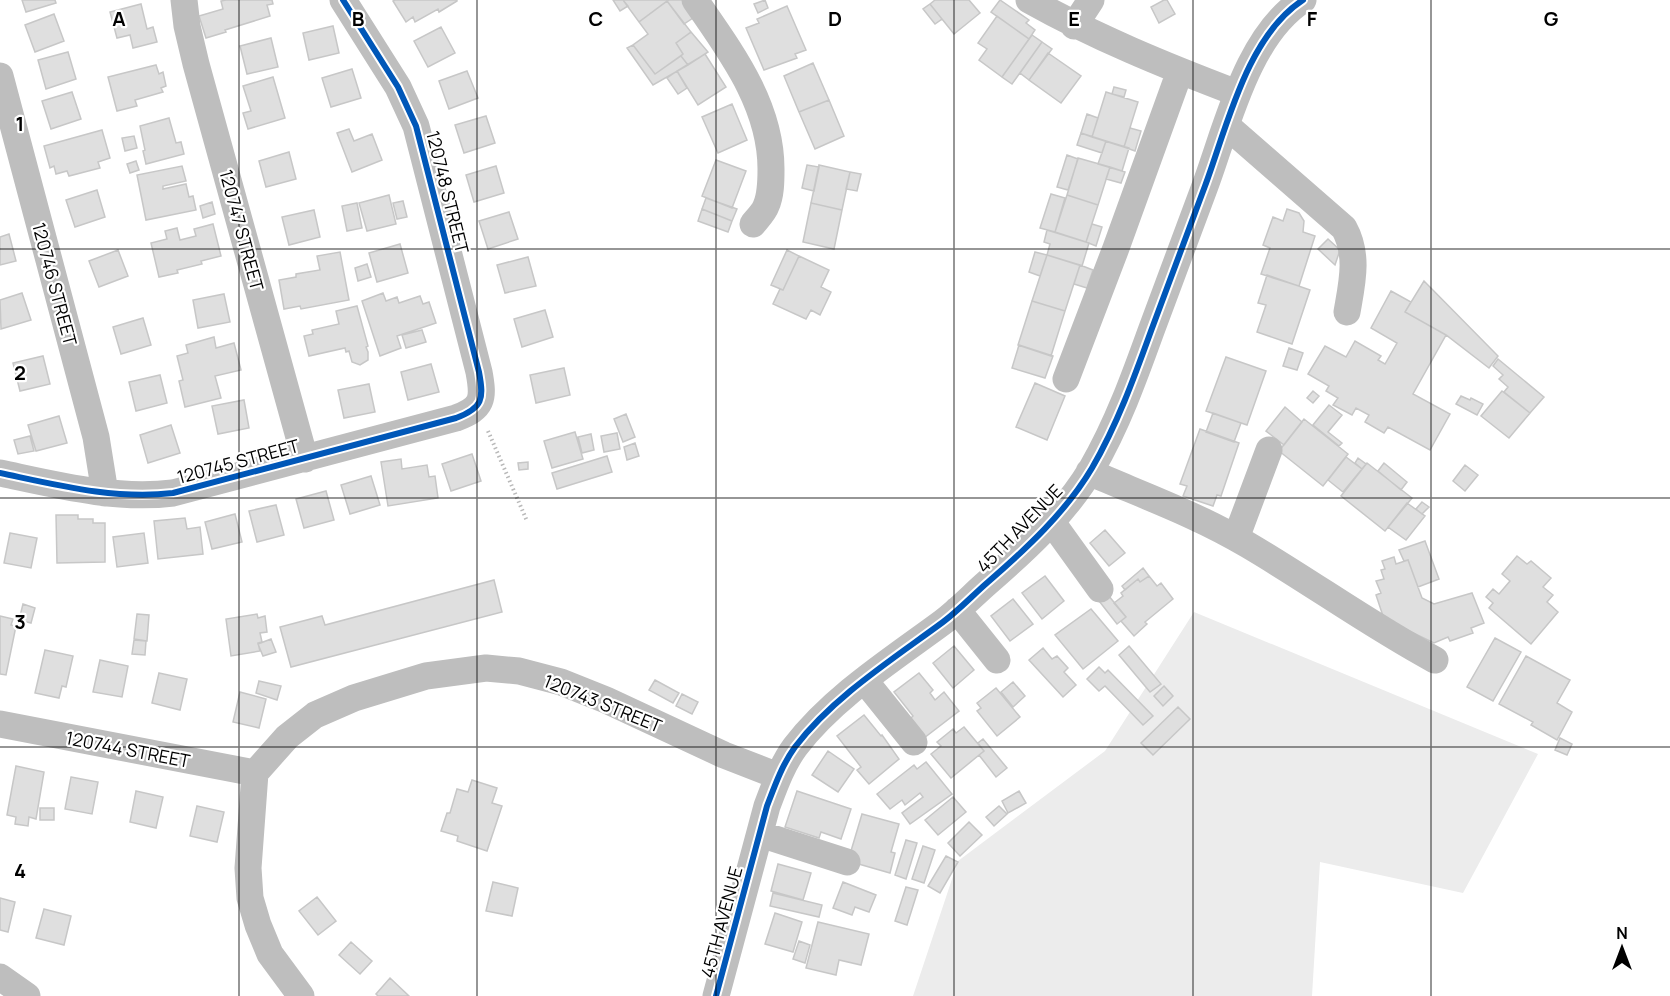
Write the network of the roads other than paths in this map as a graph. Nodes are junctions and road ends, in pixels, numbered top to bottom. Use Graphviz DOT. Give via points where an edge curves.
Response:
graph roads {
  1 [pos="184,0"];
  2 [pos="343,0"];
  3 [pos="695,0"];
  4 [pos="1029,0"];
  5 [pos="1090,0"];
  6 [pos="1304,0"];
  7 [pos="1074,26"];
  8 [pos="1180,71"];
  9 [pos="0,76"];
  10 [pos="1237,93"];
  11 [pos="1227,126"];
  12 [pos="753,224"];
  13 [pos="1347,312"];
  14 [pos="1066,379"];
  15 [pos="478,406"];
  16 [pos="1269,450"];
  17 [pos="305,459"];
  18 [pos="1089,472"];
  19 [pos="0,473"];
  20 [pos="105,493"];
  21 [pos="1051,521"];
  22 [pos="1236,538"];
  23 [pos="1100,589"];
  24 [pos="957,610"];
  25 [pos="998,660"];
  26 [pos="1435,660"];
  27 [pos="865,681"];
  28 [pos="0,724"];
  29 [pos="914,742"];
  30 [pos="255,773"];
  31 [pos="778,776"];
  32 [pos="760,834"];
  33 [pos="847,862"];
  34 [pos="0,977"];
  35 [pos="27,996"];
  36 [pos="301,996"];
  37 [pos="716,996"];
  1 -- 17 [label="street, 120747 STREET" via="196,64"];
  2 -- 15 [label="street, 120748 STREET" via="398,87 416,126 479,372 482,392"];
  3 -- 12 [label="street" via="751,87 765,123 771,183 766,206"];
  4 -- 7 [label="street"];
  5 -- 7 [label="street"];
  6 -- 10 [label="street, 45TH AVENUE" via="1271,30"];
  7 -- 8 [label="street"];
  8 -- 10 [label="street"];
  8 -- 14 [label="street"];
  9 -- 20 [label="street, 120746 STREET" via="96,437"];
  10 -- 11 [label="street, 45TH AVENUE"];
  11 -- 13 [label="street" via="1344,228 1351,240 1354,261"];
  11 -- 18 [label="street, 45TH AVENUE" via="1125,402"];
  15 -- 17 [label="street, 120745 STREET" via="456,418"];
  16 -- 22 [label="street"];
  17 -- 20 [label="street, 120745 STREET" via="173,493"];
  18 -- 21 [label="street, 45TH AVENUE"];
  18 -- 22 [label="street"];
  19 -- 20 [label="street, 120745 STREET"];
  21 -- 23 [label="street"];
  21 -- 24 [label="street, 45TH AVENUE"];
  22 -- 26 [label="street"];
  24 -- 25 [label="street"];
  24 -- 27 [label="street, 45TH AVENUE"];
  27 -- 29 [label="street"];
  27 -- 31 [label="street, 45TH AVENUE" via="823,715 794,748"];
  28 -- 30 [label="street, 120744 STREET"];
  30 -- 31 [label="street, 120743 STREET" via="287,737 334,706 426,676 486,668 519,671 561,682"];
  30 -- 36 [label="street" via="248,868 250,898 270,954"];
  31 -- 32 [label="street, 45TH AVENUE"];
  32 -- 33 [label="street"];
  32 -- 37 [label="street, 45TH AVENUE"];
  34 -- 35 [label="street"];
}
